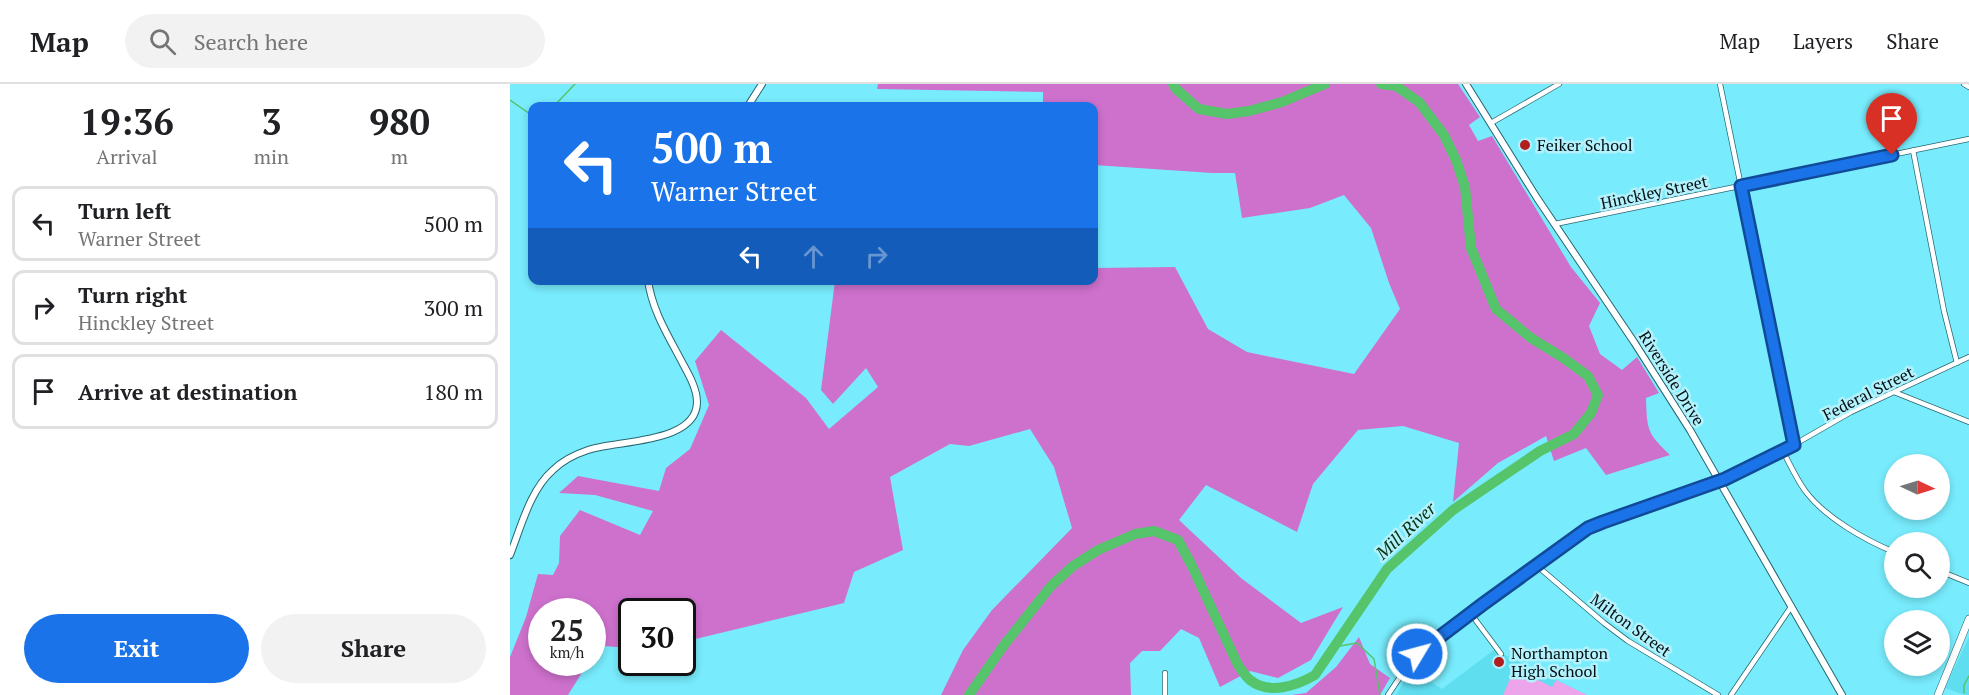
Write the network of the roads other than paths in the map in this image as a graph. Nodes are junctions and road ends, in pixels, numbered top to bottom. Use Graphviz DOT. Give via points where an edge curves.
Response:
graph roads {
  1 [pos="762,84"];
  2 [pos="1466,84"];
  3 [pos="1559,84"];
  4 [pos="1720,84"];
  5 [pos="1964,84"];
  6 [pos="1969,87"];
  7 [pos="751,102"];
  8 [pos="1491,123"];
  9 [pos="1969,139"];
  10 [pos="1913,150"];
  11 [pos="1741,186"];
  12 [pos="1555,224"];
  13 [pos="649,285"];
  14 [pos="1969,357"];
  15 [pos="1957,363"];
  16 [pos="1893,392"];
  17 [pos="1969,422"];
  18 [pos="1794,445"];
  19 [pos="1784,451"];
  20 [pos="1720,481"];
  21 [pos="1884,547"];
  22 [pos="510,555"];
  23 [pos="1536,566"];
  24 [pos="1950,575"];
  25 [pos="1969,583"];
  26 [pos="1791,607"];
  27 [pos="1471,614"];
  28 [pos="1969,620"];
  29 [pos="1501,654"];
  30 [pos="1165,673"];
  31 [pos="1165,695"];
  32 [pos="1388,695"];
  33 [pos="1718,695"];
  34 [pos="1731,695"];
  35 [pos="1842,695"];
  36 [pos="1938,695"];
  1 -- 7 [label="street"];
  2 -- 8 [label="street, Riverside Drive"];
  3 -- 8 [label="street"];
  4 -- 11 [label="street"];
  5 -- 6 [label="street"];
  8 -- 12 [label="street, Riverside Drive"];
  9 -- 10 [label="street, Hinckley Street"];
  10 -- 11 [label="street, Hinckley Street"];
  10 -- 15 [label="street"];
  11 -- 12 [label="street, Hinckley Street"];
  11 -- 18 [label="street"];
  12 -- 20 [label="street, Riverside Drive"];
  13 -- 22 [label="street" via="654,308 693,383 695,413 689,422 657,438 589,450 554,469 533,498"];
  14 -- 15 [label="street, Federal Street"];
  15 -- 16 [label="street, Federal Street"];
  16 -- 17 [label="street"];
  16 -- 18 [label="street, Federal Street"];
  18 -- 19 [label="street, Federal Street"];
  19 -- 20 [label="street, Federal Street"];
  19 -- 21 [label="street" via="1806,492 1821,507"];
  20 -- 23 [label="street, Federal Street" via="1594,525"];
  20 -- 26 [label="street, Riverside Drive"];
  23 -- 27 [label="street, Federal Street"];
  23 -- 33 [label="street, Milton Street" via="1628,641"];
  24 -- 25 [label="street"];
  26 -- 34 [label="street"];
  26 -- 35 [label="street, Riverside Drive"];
  27 -- 29 [label="street"];
  27 -- 32 [label="street, Federal Street" via="1417,654"];
  28 -- 36 [label="main road"];
  30 -- 31 [label="street"];
}
